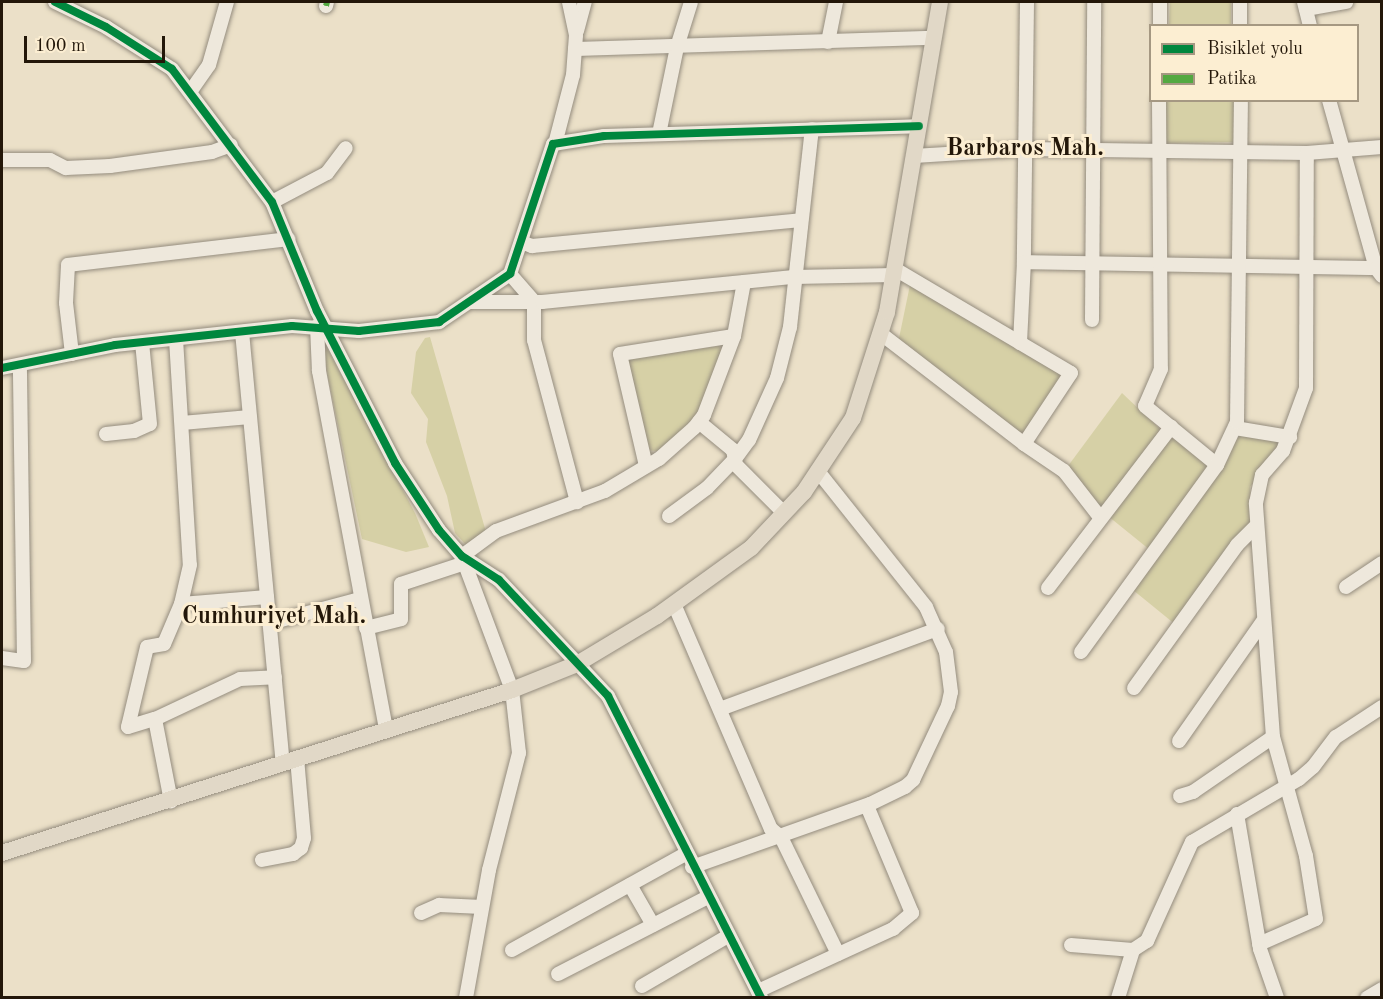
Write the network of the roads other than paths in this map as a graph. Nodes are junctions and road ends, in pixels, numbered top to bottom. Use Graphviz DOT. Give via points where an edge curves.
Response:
graph roads {
  1 [pos="55,2"];
  2 [pos="227,2"];
  3 [pos="569,2"];
  4 [pos="585,2"];
  5 [pos="691,2"];
  6 [pos="836,2"];
  7 [pos="940,2"];
  8 [pos="1027,2"];
  9 [pos="1094,2"];
  10 [pos="1160,2"];
  11 [pos="1240,2"];
  12 [pos="1346,2"];
  13 [pos="1305,5"];
  14 [pos="1160,24"];
  15 [pos="1240,24"];
  16 [pos="1310,24"];
  17 [pos="934,38"];
  18 [pos="575,42"];
  19 [pos="828,42"];
  20 [pos="677,47"];
  21 [pos="190,92"];
  22 [pos="1159,102"];
  23 [pos="1241,102"];
  24 [pos="1329,102"];
  25 [pos="919,126"];
  26 [pos="812,129"];
  27 [pos="658,134"];
  28 [pos="555,144"];
  29 [pos="231,145"];
  30 [pos="1382,147"];
  31 [pos="346,148"];
  32 [pos="1093,148"];
  33 [pos="1026,149"];
  34 [pos="1159,151"];
  35 [pos="1242,151"];
  36 [pos="1341,151"];
  37 [pos="1307,153"];
  38 [pos="914,156"];
  39 [pos="2,160"];
  40 [pos="272,202"];
  41 [pos="801,220"];
  42 [pos="288,238"];
  43 [pos="521,242"];
  44 [pos="1024,262"];
  45 [pos="1092,265"];
  46 [pos="1241,266"];
  47 [pos="1159,267"];
  48 [pos="1306,267"];
  49 [pos="894,272"];
  50 [pos="1379,272"];
  51 [pos="510,274"];
  52 [pos="794,277"];
  53 [pos="744,282"];
  54 [pos="469,302"];
  55 [pos="534,302"];
  56 [pos="1092,320"];
  57 [pos="321,326"];
  58 [pos="242,332"];
  59 [pos="880,333"];
  60 [pos="734,336"];
  61 [pos="176,339"];
  62 [pos="142,342"];
  63 [pos="1020,343"];
  64 [pos="72,354"];
  65 [pos="20,366"];
  66 [pos="2,368"];
  67 [pos="250,417"];
  68 [pos="699,422"];
  69 [pos="182,423"];
  70 [pos="1171,427"];
  71 [pos="1234,428"];
  72 [pos="106,434"];
  73 [pos="1290,436"];
  74 [pos="1024,444"];
  75 [pos="735,459"];
  76 [pos="1217,465"];
  77 [pos="646,466"];
  78 [pos="818,471"];
  79 [pos="577,502"];
  80 [pos="784,513"];
  81 [pos="669,516"];
  82 [pos="1099,516"];
  83 [pos="1257,526"];
  84 [pos="464,559"];
  85 [pos="1382,563"];
  86 [pos="1346,587"];
  87 [pos="1048,588"];
  88 [pos="267,597"];
  89 [pos="360,599"];
  90 [pos="182,604"];
  91 [pos="674,604"];
  92 [pos="1263,621"];
  93 [pos="270,623"];
  94 [pos="366,628"];
  95 [pos="938,629"];
  96 [pos="1081,652"];
  97 [pos="2,658"];
  98 [pos="577,664"];
  99 [pos="275,677"];
  100 [pos="1134,688"];
  101 [pos="512,690"];
  102 [pos="1382,706"];
  103 [pos="720,709"];
  104 [pos="155,720"];
  105 [pos="386,729"];
  106 [pos="1273,737"];
  107 [pos="1179,741"];
  108 [pos="290,760"];
  109 [pos="1284,786"];
  110 [pos="1180,796"];
  111 [pos="171,801"];
  112 [pos="867,806"];
  113 [pos="1237,814"];
  114 [pos="781,837"];
  115 [pos="2,853"];
  116 [pos="262,860"];
  117 [pos="689,860"];
  118 [pos="630,885"];
  119 [pos="708,897"];
  120 [pos="482,906"];
  121 [pos="421,912"];
  122 [pos="653,925"];
  123 [pos="728,936"];
  124 [pos="1259,944"];
  125 [pos="1071,945"];
  126 [pos="512,950"];
  127 [pos="1133,950"];
  128 [pos="838,954"];
  129 [pos="558,974"];
  130 [pos="642,986"];
  131 [pos="1382,989"];
  132 [pos="760,994"];
  133 [pos="466,998"];
  134 [pos="1118,998"];
  135 [pos="1277,998"];
  136 [pos="1367,998"];
  1 -- 21 [label="street" via="106,27 172,69"];
  2 -- 21 [label="street" via="210,65"];
  3 -- 18 [label="street"];
  4 -- 18 [label="street"];
  5 -- 20 [label="street"];
  6 -- 19 [label="street"];
  7 -- 17 [label="main road"];
  8 -- 33 [label="street"];
  9 -- 32 [label="street"];
  10 -- 14 [label="street"];
  11 -- 15 [label="street"];
  12 -- 13 [label="street"];
  13 -- 16 [label="street"];
  17 -- 19 [label="street"];
  17 -- 25 [label="main road"];
  18 -- 20 [label="street"];
  18 -- 28 [label="street" via="573,75"];
  19 -- 20 [label="street"];
  20 -- 27 [label="street"];
  21 -- 29 [label="street"];
  22 -- 34 [label="street"];
  23 -- 35 [label="street"];
  24 -- 36 [label="street"];
  25 -- 26 [label="street"];
  25 -- 38 [label="main road"];
  26 -- 27 [label="street"];
  26 -- 41 [label="street"];
  27 -- 28 [label="street" via="604,136"];
  28 -- 43 [label="street"];
  29 -- 39 [label="street" via="212,152 110,166 66,168 50,160"];
  29 -- 40 [label="street"];
  30 -- 36 [label="street"];
  31 -- 40 [label="street" via="327,173"];
  32 -- 33 [label="street"];
  32 -- 34 [label="street"];
  32 -- 45 [label="street"];
  33 -- 38 [label="street"];
  33 -- 44 [label="street"];
  34 -- 35 [label="street"];
  34 -- 47 [label="street"];
  35 -- 37 [label="street"];
  35 -- 46 [label="street"];
  36 -- 37 [label="street"];
  36 -- 50 [label="street"];
  37 -- 48 [label="street"];
  38 -- 49 [label="main road"];
  40 -- 42 [label="street"];
  41 -- 43 [label="street" via="532,246"];
  41 -- 52 [label="street"];
  42 -- 57 [label="street"];
  42 -- 64 [label="street" via="68,265 66,303"];
  43 -- 51 [label="street"];
  44 -- 45 [label="street"];
  44 -- 63 [label="street"];
  45 -- 47 [label="street"];
  45 -- 56 [label="street"];
  46 -- 47 [label="street"];
  46 -- 48 [label="street"];
  46 -- 71 [label="street"];
  47 -- 70 [label="street" via="1161,369 1145,406"];
  48 -- 50 [label="street"];
  48 -- 73 [label="street" via="1306,388"];
  49 -- 52 [label="street"];
  49 -- 59 [label="main road"];
  49 -- 63 [label="street"];
  51 -- 54 [label="street"];
  51 -- 55 [label="street"];
  52 -- 53 [label="street"];
  52 -- 75 [label="street" via="790,327 777,378 749,440"];
  53 -- 55 [label="street"];
  53 -- 60 [label="street"];
  54 -- 55 [label="street"];
  54 -- 57 [label="street" via="439,322 424,326 359,331"];
  55 -- 79 [label="street" via="534,340"];
  57 -- 58 [label="street"];
  57 -- 84 [label="street" via="395,462 439,530"];
  57 -- 89 [label="street" via="319,371"];
  58 -- 61 [label="street"];
  58 -- 67 [label="street"];
  59 -- 74 [label="street"];
  59 -- 78 [label="main road" via="853,418"];
  60 -- 68 [label="street"];
  60 -- 77 [label="street" via="620,354"];
  61 -- 62 [label="street"];
  61 -- 69 [label="street"];
  62 -- 64 [label="street"];
  62 -- 72 [label="street" via="150,424 134,431"];
  63 -- 74 [label="street" via="1071,374"];
  64 -- 65 [label="street"];
  65 -- 66 [label="street"];
  65 -- 97 [label="street" via="24,661"];
  67 -- 69 [label="street"];
  67 -- 88 [label="street"];
  68 -- 75 [label="street" via="733,450"];
  68 -- 77 [label="street"];
  69 -- 90 [label="street" via="190,565"];
  70 -- 76 [label="street"];
  70 -- 82 [label="street"];
  71 -- 73 [label="street"];
  71 -- 76 [label="street"];
  73 -- 83 [label="street" via="1258,486"];
  74 -- 82 [label="street" via="1064,471"];
  75 -- 80 [label="street"];
  75 -- 81 [label="street" via="707,488"];
  76 -- 96 [label="street"];
  77 -- 79 [label="street" via="605,492"];
  78 -- 80 [label="main road"];
  78 -- 95 [label="street" via="926,607"];
  79 -- 84 [label="street" via="496,531"];
  80 -- 91 [label="main road" via="751,548"];
  82 -- 87 [label="street"];
  83 -- 92 [label="street"];
  83 -- 100 [label="street" via="1237,545"];
  84 -- 94 [label="street" via="401,584 401,619"];
  84 -- 98 [label="street" via="499,580"];
  84 -- 101 [label="street"];
  85 -- 86 [label="street"];
  88 -- 90 [label="street"];
  88 -- 93 [label="street"];
  89 -- 93 [label="street"];
  89 -- 94 [label="street"];
  90 -- 104 [label="street" via="164,644 147,647 128,728"];
  91 -- 98 [label="main road"];
  91 -- 103 [label="street"];
  92 -- 106 [label="street"];
  92 -- 107 [label="street"];
  93 -- 99 [label="street"];
  94 -- 105 [label="street"];
  95 -- 103 [label="street"];
  95 -- 112 [label="street" via="950,677 948,706 913,780"];
  98 -- 101 [label="main road"];
  98 -- 117 [label="street" via="608,696"];
  99 -- 104 [label="street" via="240,679"];
  99 -- 108 [label="street"];
  101 -- 105 [label="main road"];
  101 -- 120 [label="street" via="519,753"];
  102 -- 109 [label="street" via="1336,737 1314,767"];
  103 -- 114 [label="street" via="771,829"];
  104 -- 111 [label="street"];
  105 -- 108 [label="main road"];
  106 -- 109 [label="street"];
  106 -- 110 [label="street" via="1193,792"];
  108 -- 111 [label="main road"];
  108 -- 116 [label="street" via="304,838 301,848 293,854"];
  109 -- 113 [label="street"];
  109 -- 124 [label="street" via="1306,856 1316,919"];
  111 -- 115 [label="main road"];
  112 -- 114 [label="street"];
  112 -- 128 [label="street" via="912,913 893,928"];
  113 -- 124 [label="street"];
  113 -- 127 [label="street" via="1192,842 1147,942"];
  114 -- 117 [label="street"];
  114 -- 128 [label="street"];
  117 -- 118 [label="street"];
  117 -- 119 [label="street"];
  118 -- 122 [label="street"];
  118 -- 126 [label="street"];
  119 -- 122 [label="street"];
  119 -- 123 [label="street"];
  120 -- 121 [label="street" via="439,905"];
  120 -- 133 [label="street"];
  122 -- 129 [label="street"];
  123 -- 130 [label="street"];
  123 -- 132 [label="street"];
  124 -- 135 [label="street"];
  125 -- 127 [label="street"];
  127 -- 134 [label="street"];
  128 -- 132 [label="street"];
  131 -- 136 [label="street"];
}
